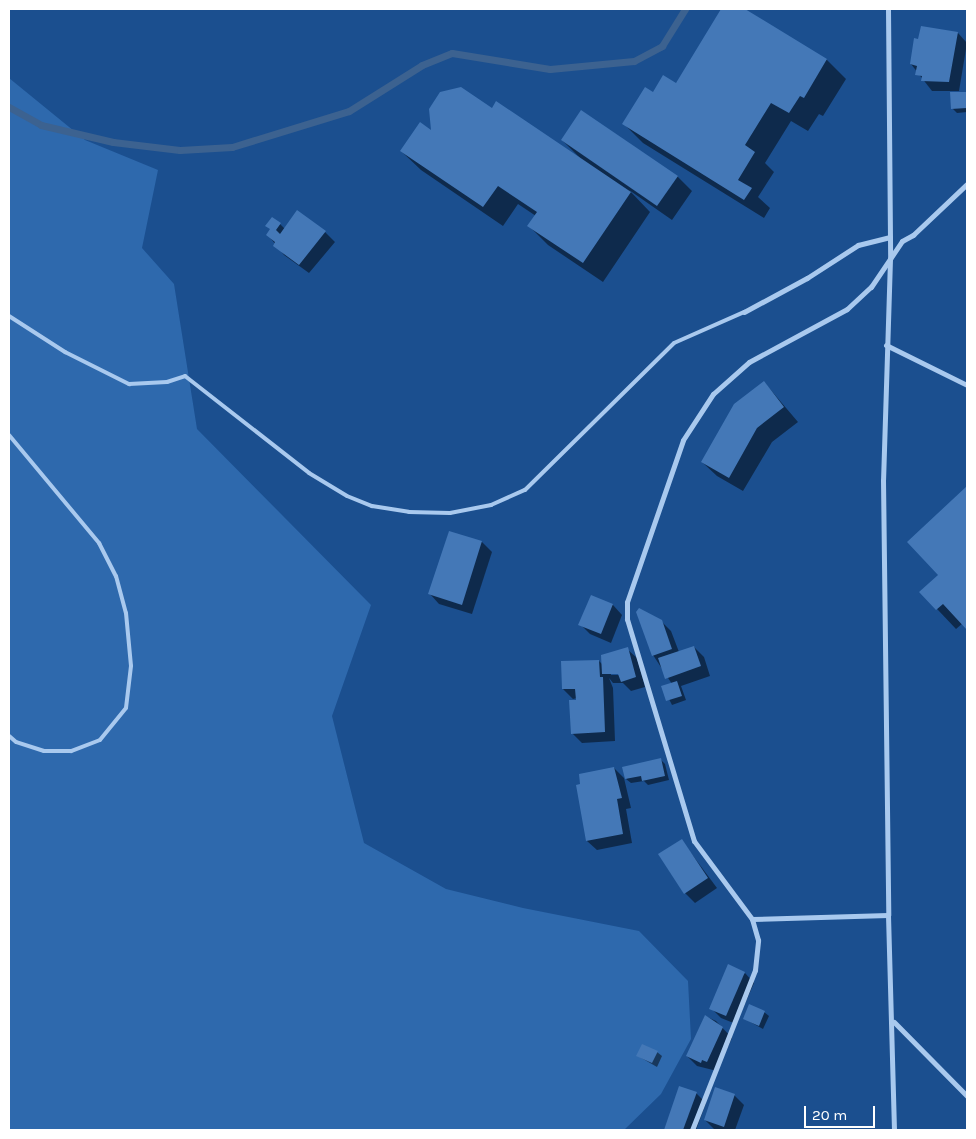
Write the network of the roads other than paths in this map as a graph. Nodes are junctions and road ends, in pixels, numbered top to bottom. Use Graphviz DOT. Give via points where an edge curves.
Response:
graph roads {
  1 [pos="888,9"];
  2 [pos="967,184"];
  3 [pos="890,237"];
  4 [pos="890,259"];
  5 [pos="744,312"];
  6 [pos="9,316"];
  7 [pos="886,345"];
  8 [pos="967,385"];
  9 [pos="9,435"];
  10 [pos="9,736"];
  11 [pos="888,916"];
  12 [pos="752,918"];
  13 [pos="894,1022"];
  14 [pos="967,1096"];
  15 [pos="692,1130"];
  16 [pos="894,1130"];
  1 -- 3 [label="street"];
  2 -- 4 [label="street" via="914,235 902,241"];
  3 -- 4 [label="street"];
  3 -- 5 [label="street" via="858,245 807,278"];
  4 -- 7 [label="street"];
  4 -- 12 [label="street" via="871,287 846,309 749,362 713,394 683,440 627,602 627,619 694,841"];
  5 -- 6 [label="lane" via="674,343 525,490 491,505 450,513 409,512 372,506 347,496 309,473 186,376 167,382 129,384 65,352"];
  7 -- 8 [label="street"];
  7 -- 11 [label="street" via="883,480"];
  9 -- 10 [label="lane" via="99,543 116,576 126,613 131,666 126,708 100,740 71,751 44,751 16,742"];
  11 -- 12 [label="street"];
  11 -- 13 [label="street"];
  12 -- 15 [label="street" via="758,940 754,970"];
  13 -- 14 [label="street"];
  13 -- 16 [label="street"];
}
